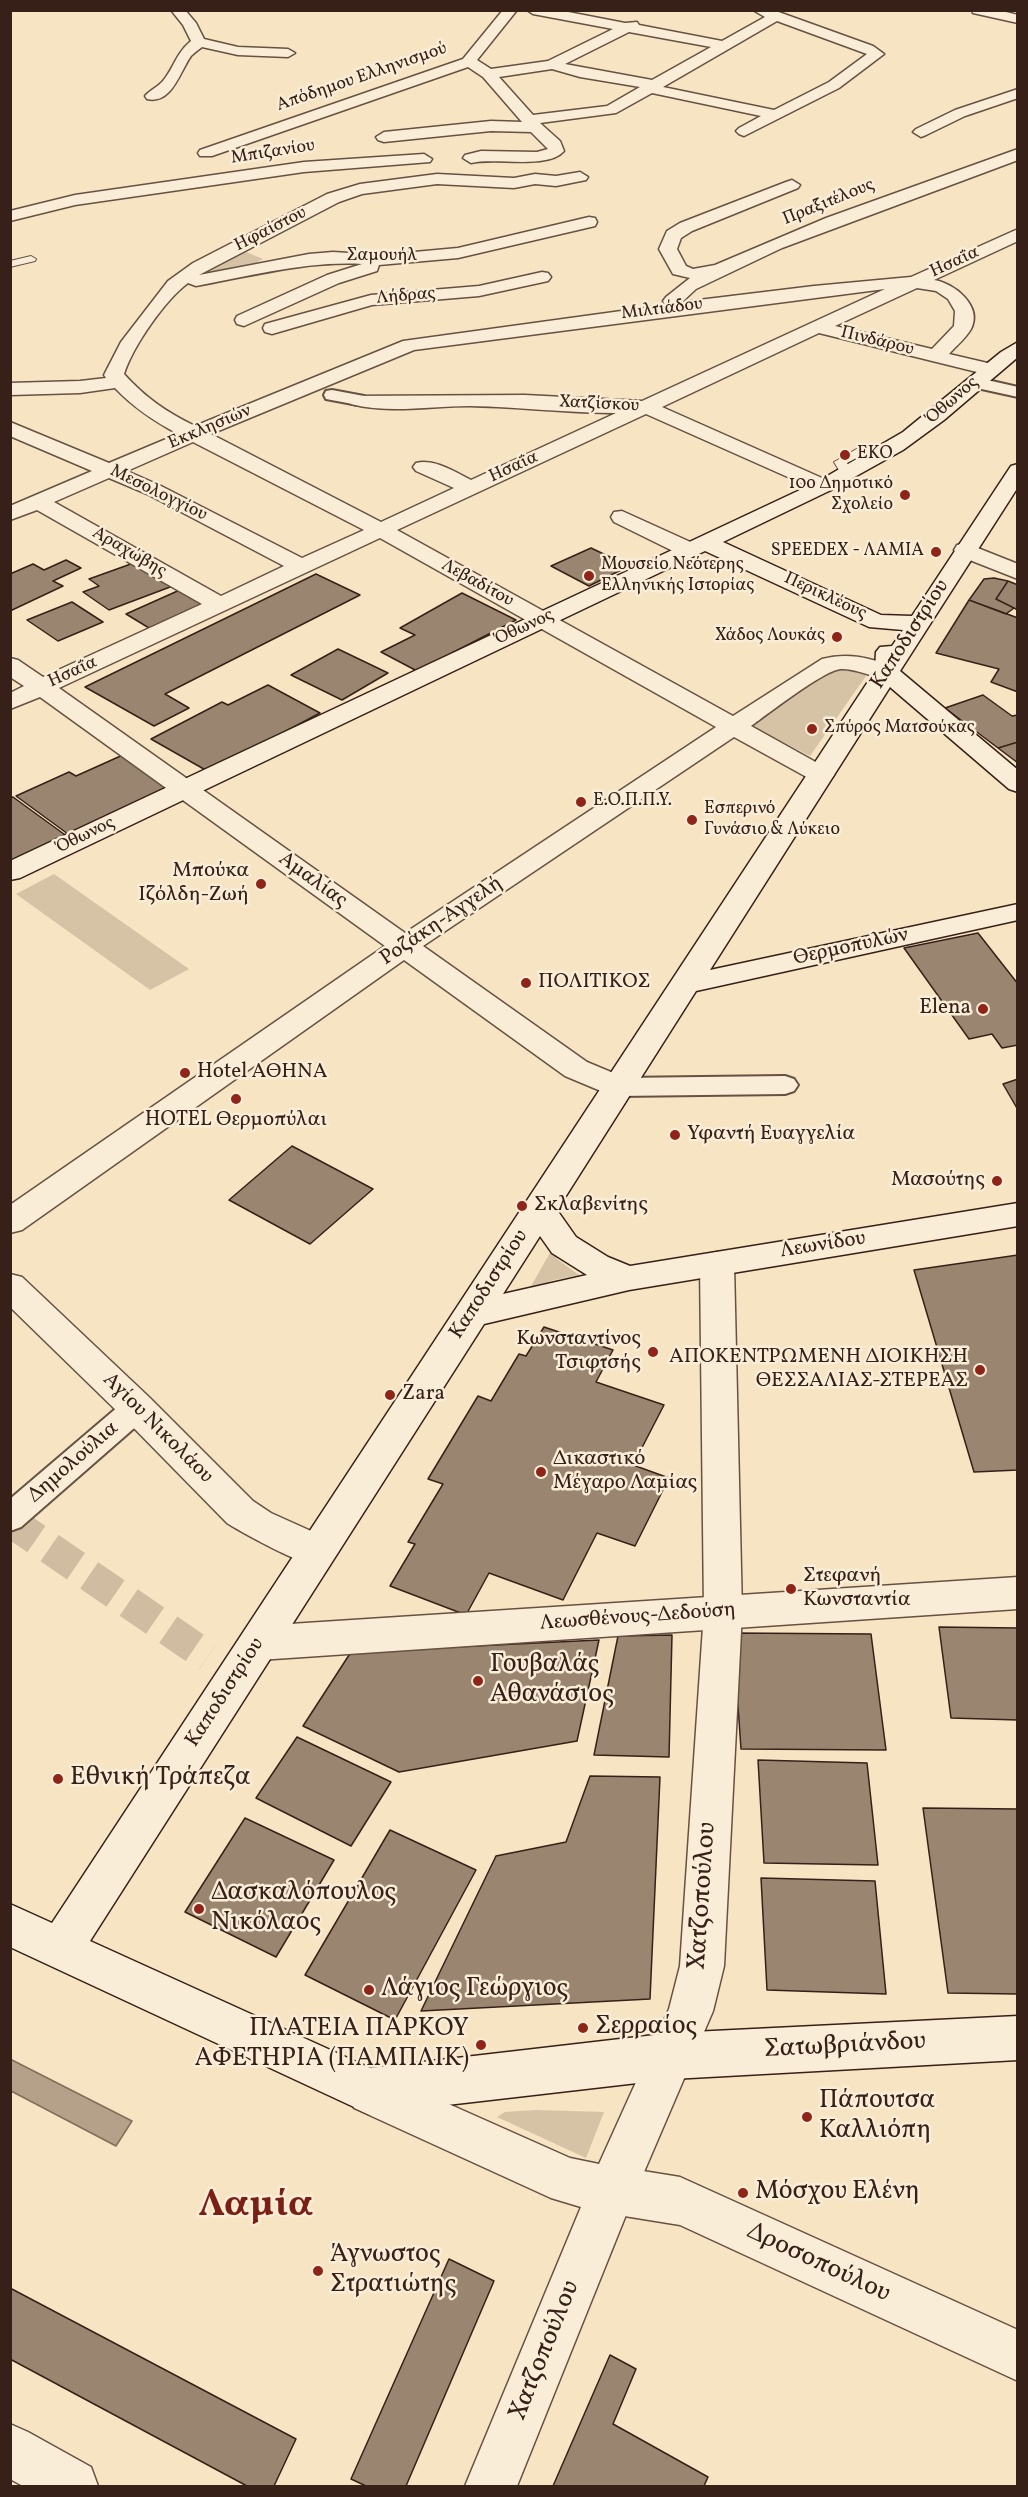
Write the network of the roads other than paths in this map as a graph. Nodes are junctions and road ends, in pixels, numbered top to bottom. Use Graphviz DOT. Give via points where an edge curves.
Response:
graph roads {
  1 [pos="511,10"];
  2 [pos="533,10"];
  3 [pos="759,10"];
  4 [pos="978,10"];
  5 [pos="179,11"];
  6 [pos="652,15"];
  7 [pos="776,16"];
  8 [pos="1017,19"];
  9 [pos="628,27"];
  10 [pos="199,42"];
  11 [pos="721,45"];
  12 [pos="288,53"];
  13 [pos="468,62"];
  14 [pos="552,65"];
  15 [pos="580,73"];
  16 [pos="488,74"];
  17 [pos="652,87"];
  18 [pos="1017,93"];
  19 [pos="152,96"];
  20 [pos="611,110"];
  21 [pos="776,115"];
  22 [pos="532,124"];
  23 [pos="744,131"];
  24 [pos="921,132"];
  25 [pos="384,137"];
  26 [pos="206,153"];
  27 [pos="1017,154"];
  28 [pos="436,159"];
  29 [pos="580,177"];
  30 [pos="535,179"];
  31 [pos="792,184"];
  32 [pos="10,216"];
  33 [pos="589,222"];
  34 [pos="1017,234"];
  35 [pos="432,257"];
  36 [pos="31,259"];
  37 [pos="381,260"];
  38 [pos="10,264"];
  39 [pos="718,270"];
  40 [pos="542,277"];
  41 [pos="915,282"];
  42 [pos="174,285"];
  43 [pos="421,295"];
  44 [pos="676,309"];
  45 [pos="244,320"];
  46 [pos="817,327"];
  47 [pos="272,328"];
  48 [pos="413,328"];
  49 [pos="1017,348"];
  50 [pos="936,357"];
  51 [pos="10,367"];
  52 [pos="981,376"];
  53 [pos="118,382"];
  54 [pos="14,389"];
  55 [pos="1017,392"];
  56 [pos="332,395"];
  57 [pos="358,400"];
  58 [pos="646,407"];
  59 [pos="10,428"];
  60 [pos="194,435"];
  61 [pos="423,467"];
  62 [pos="110,471"];
  63 [pos="1016,475"];
  64 [pos="824,486"];
  65 [pos="471,489"];
  66 [pos="38,502"];
  67 [pos="10,514"];
  68 [pos="622,517"];
  69 [pos="381,530"];
  70 [pos="698,547"];
  71 [pos="965,550"];
  72 [pos="302,567"];
  73 [pos="1017,572"];
  74 [pos="220,605"];
  75 [pos="541,620"];
  76 [pos="878,622"];
  77 [pos="918,624"];
  78 [pos="10,665"];
  79 [pos="887,672"];
  80 [pos="42,688"];
  81 [pos="10,702"];
  82 [pos="733,728"];
  83 [pos="821,774"];
  84 [pos="1017,784"];
  85 [pos="183,789"];
  86 [pos="10,872"];
  87 [pos="1017,912"];
  88 [pos="403,947"];
  89 [pos="685,984"];
  90 [pos="785,1085"];
  91 [pos="619,1087"];
  92 [pos="539,1209"];
  93 [pos="1017,1214"];
  94 [pos="10,1222"];
  95 [pos="717,1264"];
  96 [pos="629,1278"];
  97 [pos="10,1286"];
  98 [pos="471,1314"];
  99 [pos="137,1408"];
  100 [pos="10,1518"];
  101 [pos="318,1551"];
  102 [pos="1017,1593"];
  103 [pos="723,1612"];
  104 [pos="259,1642"];
  105 [pos="10,1924"];
  106 [pos="60,1949"];
  107 [pos="1017,2038"];
  108 [pos="672,2056"];
  109 [pos="369,2091"];
  110 [pos="612,2190"];
  111 [pos="1017,2356"];
  112 [pos="10,2450"];
  113 [pos="72,2487"];
  114 [pos="491,2487"];
  1 -- 13 [label="street, Απόδημου Ελληνισμού"];
  2 -- 9 [label="street"];
  3 -- 7 [label="street"];
  4 -- 8 [label="street"];
  5 -- 10 [label="street"];
  6 -- 9 [label="street"];
  7 -- 11 [label="street"];
  7 -- 21 [label="street" via="877,54 834,84"];
  9 -- 11 [label="street"];
  9 -- 14 [label="street"];
  10 -- 12 [label="street" via="238,51"];
  10 -- 19 [label="street" via="185,54 169,84"];
  11 -- 17 [label="street"];
  13 -- 16 [label="street"];
  13 -- 26 [label="street, Απόδημου Ελληνισμού"];
  14 -- 15 [label="street"];
  14 -- 16 [label="street"];
  15 -- 17 [label="street"];
  15 -- 20 [label="street"];
  16 -- 22 [label="street"];
  17 -- 20 [label="street"];
  17 -- 21 [label="street"];
  18 -- 24 [label="street"];
  20 -- 22 [label="street"];
  21 -- 23 [label="street"];
  22 -- 25 [label="street"];
  22 -- 30 [label="street" via="554,144 556,151 543,155 489,154 464,158 522,167 537,173"];
  27 -- 39 [label="street, Πραξιτέλους" via="873,206"];
  28 -- 32 [label="street, Μπιζανίου" via="304,166 75,200"];
  29 -- 30 [label="street, Ηφαίστου"];
  30 -- 42 [label="street, Ηφαίστου" via="513,183 430,179 354,191 206,263"];
  31 -- 39 [label="street" via="677,231 670,240 668,249 676,268 682,272"];
  33 -- 35 [label="street, Σαμουήλ"];
  34 -- 41 [label="street, Ησαΐα"];
  35 -- 37 [label="street, Σαμουήλ"];
  35 -- 43 [label="street"];
  36 -- 38 [label="lane"];
  37 -- 42 [label="street, Σαμουήλ" via="300,260"];
  37 -- 45 [label="street" via="375,266 333,279"];
  39 -- 44 [label="street, Πραξιτέλους" via="676,294 672,301"];
  40 -- 43 [label="street, Λήδρας" via="479,291"];
  41 -- 44 [label="street, Μιλτιάδου"];
  41 -- 46 [label="street, Ησαΐα"];
  41 -- 50 [label="street" via="949,290 964,311 963,327"];
  42 -- 53 [label="street, Ηφαίστου" via="122,357 114,375"];
  43 -- 47 [label="street, Λήδρας" via="364,301"];
  43 -- 48 [label="street"];
  44 -- 48 [label="street, Μιλτιάδου"];
  46 -- 50 [label="street, Πινδάρου"];
  46 -- 58 [label="street, Ησαΐα"];
  48 -- 60 [label="street, Εκκλησιών"];
  49 -- 52 [label="street, Όθωνος"];
  50 -- 52 [label="street, Πινδάρου"];
  51 -- 54 [label="street"];
  52 -- 55 [label="street"];
  52 -- 64 [label="street, Όθωνος" via="937,416 889,451"];
  53 -- 54 [label="street"];
  53 -- 60 [label="street" via="150,410"];
  56 -- 57 [label="street"];
  57 -- 58 [label="street, Χατζίσκου" via="515,400"];
  58 -- 64 [label="street, Χατζίσκου"];
  58 -- 65 [label="street, Ησαΐα"];
  59 -- 62 [label="street, Μεσολογγίου"];
  60 -- 62 [label="street, Εκκλησιών"];
  60 -- 69 [label="street, Λεβαδίτου"];
  61 -- 65 [label="street"];
  62 -- 66 [label="street, Εκκλησιών"];
  62 -- 72 [label="street, Μεσολογγίου"];
  63 -- 71 [label="street, Καποδιστρίου"];
  64 -- 70 [label="street, Όθωνος"];
  65 -- 69 [label="street, Ησαΐα"];
  66 -- 67 [label="street, Εκκλησιών"];
  66 -- 74 [label="street, Αραχώβης"];
  68 -- 70 [label="street, Περικλέους"];
  69 -- 72 [label="street, Ησαΐα"];
  69 -- 75 [label="street, Λεβαδίτου"];
  70 -- 75 [label="street, Όθωνος"];
  70 -- 76 [label="street, Περικλέους"];
  71 -- 73 [label="street"];
  71 -- 77 [label="street, Καποδιστρίου"];
  72 -- 74 [label="street, Ησαΐα"];
  74 -- 80 [label="street, Ησαΐα"];
  75 -- 82 [label="street, Λεβαδίτου"];
  75 -- 85 [label="street, Όθωνος"];
  76 -- 77 [label="street"];
  76 -- 79 [label="street" via="888,646"];
  77 -- 79 [label="street, Καποδιστρίου"];
  78 -- 80 [label="street, Αμαλίας"];
  79 -- 82 [label="street, Ροζάκη-Αγγελή" via="850,662 828,663"];
  79 -- 83 [label="street, Καποδιστρίου"];
  79 -- 84 [label="street"];
  80 -- 81 [label="street, Ησαΐα"];
  80 -- 85 [label="street, Αμαλίας"];
  82 -- 83 [label="street, Λεβαδίτου"];
  82 -- 88 [label="street, Ροζάκη-Αγγελή"];
  83 -- 89 [label="street, Καποδιστρίου"];
  85 -- 86 [label="street, Όθωνος"];
  85 -- 88 [label="street, Αμαλίας"];
  87 -- 89 [label="street, Θερμοπυλών"];
  88 -- 91 [label="street, Αμαλίας" via="576,1069"];
  88 -- 94 [label="street, Ροζάκη-Αγγελή"];
  89 -- 91 [label="street, Καποδιστρίου"];
  90 -- 91 [label="street"];
  91 -- 92 [label="street, Καποδιστρίου"];
  92 -- 96 [label="street, Λεωνίδου" via="564,1245 596,1266"];
  92 -- 98 [label="street, Καποδιστρίου"];
  93 -- 95 [label="street, Λεωνίδου"];
  95 -- 96 [label="street, Λεωνίδου"];
  95 -- 103 [label="street, Χατζοπούλου"];
  96 -- 98 [label="street, Λεωνίδου"];
  97 -- 99 [label="street, Αγίου Νικολάου"];
  98 -- 101 [label="street, Καποδιστρίου"];
  99 -- 100 [label="street, Δημολούλια"];
  99 -- 101 [label="street, Αγίου Νικολάου" via="240,1512"];
  101 -- 104 [label="street, Καποδιστρίου"];
  102 -- 103 [label="street, Λεωσθένους-Δεδούση"];
  103 -- 104 [label="street, Λεωσθένους-Δεδούση"];
  103 -- 108 [label="street, Χατζοπούλου" via="702,1966 691,2011"];
  104 -- 106 [label="street, Καποδιστρίου"];
  105 -- 106 [label="street, Δροσοπούλου"];
  106 -- 109 [label="street, Δροσοπούλου"];
  107 -- 108 [label="street, Σατωβριάνδου"];
  108 -- 109 [label="street, Σατωβριάνδου"];
  108 -- 110 [label="street, Χατζοπούλου"];
  109 -- 110 [label="street, Δροσοπούλου" via="568,2181"];
  110 -- 111 [label="street, Δροσοπούλου" via="680,2201"];
  110 -- 114 [label="street, Χατζοπούλου"];
  112 -- 113 [label="street"];
}
